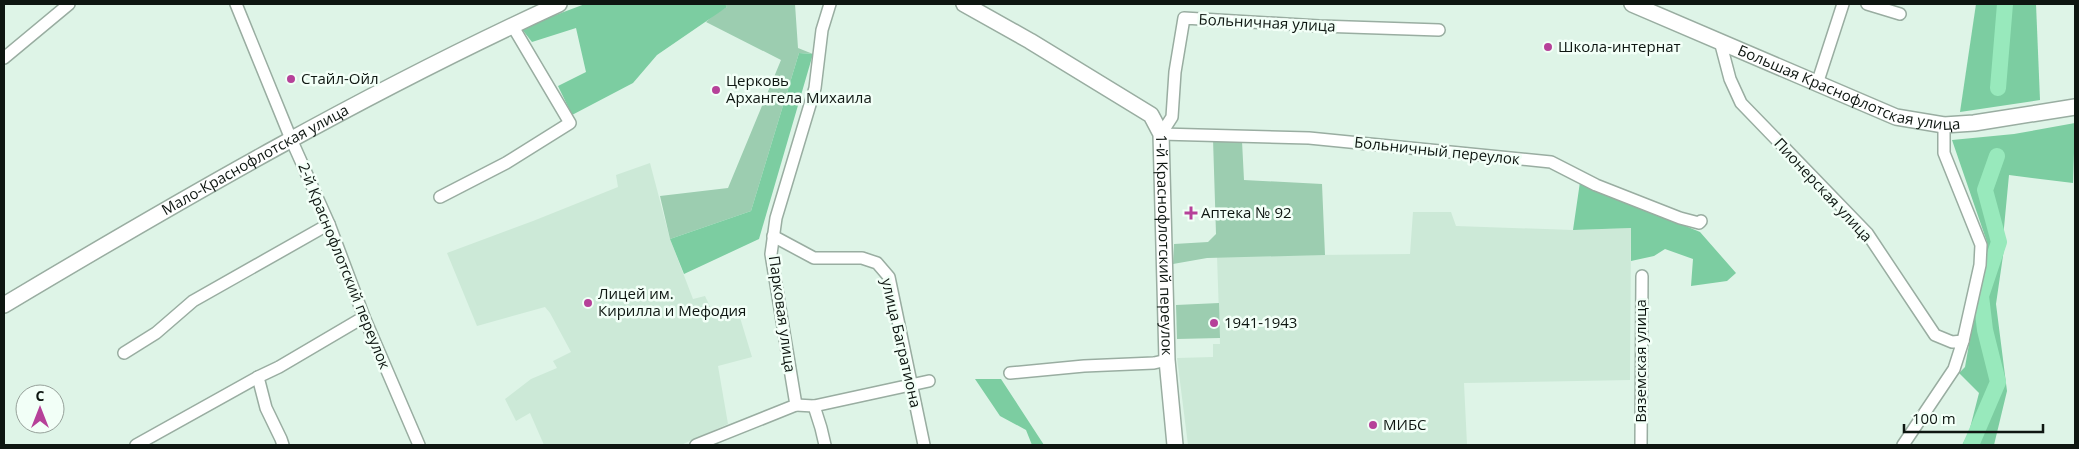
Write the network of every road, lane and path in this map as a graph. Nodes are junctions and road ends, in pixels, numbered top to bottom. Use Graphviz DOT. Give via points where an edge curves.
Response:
graph roads {
  1 [pos="69,4"];
  2 [pos="236,4"];
  3 [pos="559,4"];
  4 [pos="830,4"];
  5 [pos="964,4"];
  6 [pos="1632,4"];
  7 [pos="1843,4"];
  8 [pos="1867,4"];
  9 [pos="1900,14"];
  10 [pos="512,25"];
  11 [pos="1439,30"];
  12 [pos="1720,41"];
  13 [pos="4,58"];
  14 [pos="1817,84"];
  15 [pos="2075,107"];
  16 [pos="1944,125"];
  17 [pos="1160,134"];
  18 [pos="291,139"];
  19 [pos="440,197"];
  20 [pos="1702,220"];
  21 [pos="329,224"];
  22 [pos="773,236"];
  23 [pos="1642,276"];
  24 [pos="4,305"];
  25 [pos="364,317"];
  26 [pos="1963,341"];
  27 [pos="124,353"];
  28 [pos="1167,360"];
  29 [pos="1010,374"];
  30 [pos="258,377"];
  31 [pos="929,381"];
  32 [pos="911,385"];
  33 [pos="796,405"];
  34 [pos="814,406"];
  35 [pos="136,445"];
  36 [pos="283,445"];
  37 [pos="419,445"];
  38 [pos="696,445"];
  39 [pos="824,445"];
  40 [pos="924,445"];
  41 [pos="1175,445"];
  42 [pos="1641,445"];
  43 [pos="1903,445"];
  1 -- 13 [label="street"];
  2 -- 18 [label="street, 2-й Краснофлотский переулок"];
  3 -- 10 [label="street, Мало-Краснофлотская улица"];
  4 -- 22 [label="street, Парковая улица" via="822,30 815,88 778,209"];
  5 -- 17 [label="street, 1-й Краснофлотский переулок" via="1151,115"];
  6 -- 12 [label="street, Большая Краснофлотская улица"];
  7 -- 14 [label="street"];
  8 -- 9 [label="street"];
  10 -- 18 [label="street, Мало-Краснофлотская улица"];
  10 -- 19 [label="street" via="570,124 506,163"];
  11 -- 17 [label="street, Больничная улица" via="1184,18 1172,117"];
  12 -- 14 [label="street, Большая Краснофлотская улица"];
  12 -- 26 [label="street, Пионерская улица" via="1730,79 1742,103 1867,233 1935,335 1952,342"];
  14 -- 16 [label="street, Большая Краснофлотская улица" via="1896,116"];
  15 -- 16 [label="street, Большая Краснофлотская улица"];
  16 -- 26 [label="street" via="1944,153 1981,245 1980,265"];
  17 -- 20 [label="street, Больничный переулок" via="1309,138 1551,162 1596,186 1680,218 1699,223"];
  17 -- 28 [label="street, 1-й Краснофлотский переулок"];
  18 -- 21 [label="street, 2-й Краснофлотский переулок"];
  18 -- 24 [label="street, Мало-Краснофлотская улица"];
  21 -- 25 [label="street, 2-й Краснофлотский переулок"];
  21 -- 27 [label="street" via="193,301 156,333"];
  22 -- 32 [label="street, улица Багратиона" via="814,258 862,258 878,263 889,277"];
  22 -- 33 [label="street, Парковая улица" via="771,254"];
  23 -- 42 [label="street, Вяземская улица"];
  25 -- 30 [label="street"];
  25 -- 37 [label="street, 2-й Краснофлотский переулок"];
  26 -- 43 [label="street" via="1954,370"];
  28 -- 29 [label="street"];
  28 -- 41 [label="street, 1-й Краснофлотский переулок"];
  30 -- 35 [label="street"];
  30 -- 36 [label="street" via="266,408"];
  31 -- 32 [label="street"];
  32 -- 34 [label="street"];
  32 -- 40 [label="street, улица Багратиона"];
  33 -- 34 [label="street"];
  33 -- 38 [label="street"];
  34 -- 39 [label="street"];
}
